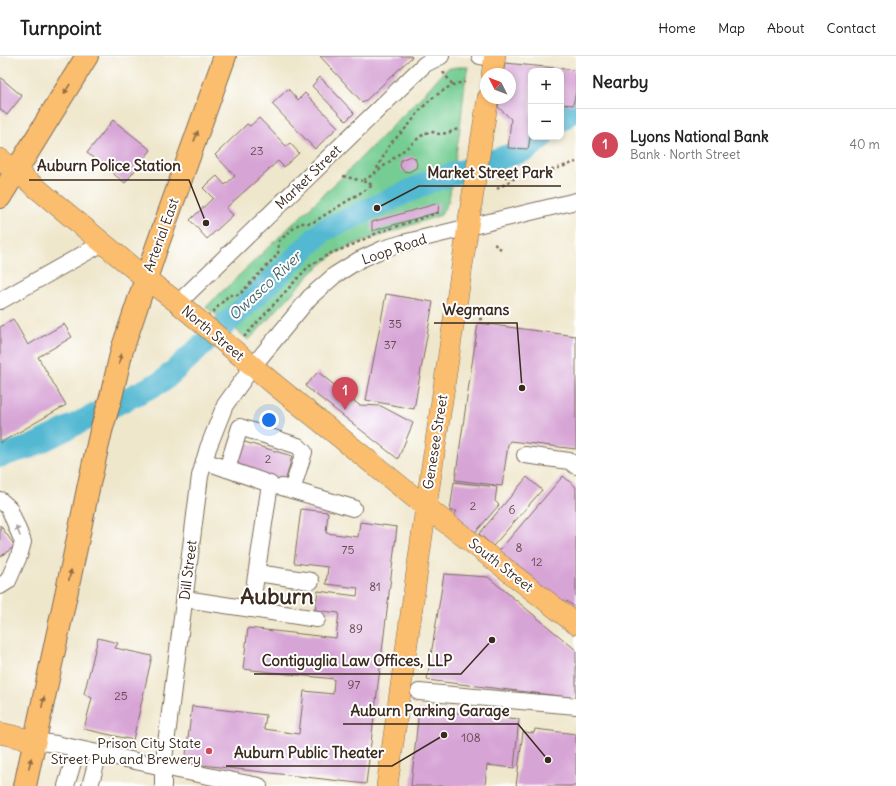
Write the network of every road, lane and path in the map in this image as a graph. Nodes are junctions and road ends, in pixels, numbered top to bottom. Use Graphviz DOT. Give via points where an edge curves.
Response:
graph roads {
  1 [pos="87,56"];
  2 [pos="225,56"];
  3 [pos="441,56"];
  4 [pos="443,72"];
  5 [pos="465,82"];
  6 [pos="453,85"];
  7 [pos="487,104"];
  8 [pos="460,128"];
  9 [pos="576,162"];
  10 [pos="8,165"];
  11 [pos="374,174"];
  12 [pos="343,176"];
  13 [pos="498,177"];
  14 [pos="515,177"];
  15 [pos="362,181"];
  16 [pos="497,189"];
  17 [pos="0,197"];
  18 [pos="576,201"];
  19 [pos="468,227"];
  20 [pos="103,243"];
  21 [pos="494,244"];
  22 [pos="500,249"];
  23 [pos="145,278"];
  24 [pos="0,301"];
  25 [pos="178,303"];
  26 [pos="210,319"];
  27 [pos="480,319"];
  28 [pos="485,320"];
  29 [pos="253,366"];
  30 [pos="220,417"];
  31 [pos="240,427"];
  32 [pos="525,455"];
  33 [pos="204,461"];
  34 [pos="576,466"];
  35 [pos="227,469"];
  36 [pos="270,484"];
  37 [pos="292,490"];
  38 [pos="0,500"];
  39 [pos="426,507"];
  40 [pos="353,508"];
  41 [pos="257,573"];
  42 [pos="311,581"];
  43 [pos="0,586"];
  44 [pos="185,599"];
  45 [pos="251,610"];
  46 [pos="317,619"];
  47 [pos="576,624"];
  48 [pos="419,692"];
  49 [pos="576,706"];
  50 [pos="0,733"];
  51 [pos="35,741"];
  52 [pos="77,748"];
  53 [pos="99,753"];
  54 [pos="163,767"];
  55 [pos="25,786"];
  56 [pos="66,786"];
  57 [pos="90,786"];
  58 [pos="163,786"];
  59 [pos="259,786"];
  60 [pos="387,786"];
  1 -- 10 [label="highway, one-way"];
  23 -- 2 [label="highway, Arterial East, one-way"];
  3 -- 25 [label="street, Market Street" via="425,64"];
  4 -- 6 [label="path"];
  5 -- 6 [label="path"];
  6 -- 11 [label="path" via="432,99 390,144"];
  7 -- 19 [label="main road, Genesee Street"];
  8 -- 11 [label="path" via="448,133 425,133"];
  9 -- 14 [label="path"];
  10 -- 17 [label="highway"];
  10 -- 20 [label="main road, North Street"];
  11 -- 15 [label="path"];
  12 -- 15 [label="path"];
  13 -- 14 [label="path"];
  14 -- 16 [label="path"];
  15 -- 26 [label="path" via="373,185 312,223 300,223 279,241 278,254 239,295 230,295"];
  18 -- 19 [label="street, Loop Road"];
  19 -- 29 [label="street, Loop Road" via="403,243 358,260 335,275 310,297"];
  19 -- 39 [label="main road, Genesee Street"];
  20 -- 23 [label="main road, North Street"];
  20 -- 24 [label="street"];
  21 -- 22 [label="path"];
  23 -- 25 [label="main road, North Street"];
  51 -- 23 [label="highway, Arterial East, one-way" via="101,431 122,350"];
  25 -- 26 [label="main road, North Street"];
  26 -- 29 [label="main road, North Street" via="233,349"];
  27 -- 28 [label="path"];
  29 -- 30 [label="street, Dill Street" via="225,405"];
  29 -- 39 [label="main road, North Street"];
  30 -- 31 [label="street"];
  30 -- 33 [label="street, Dill Street"];
  31 -- 35 [label="street"];
  31 -- 37 [label="street" via="298,446 304,452"];
  32 -- 34 [label="street" via="570,461"];
  33 -- 35 [label="street"];
  33 -- 44 [label="street, Dill Street"];
  35 -- 36 [label="street"];
  36 -- 37 [label="street"];
  36 -- 41 [label="street"];
  37 -- 40 [label="street"];
  43 -- 38 [label="street, one-way" via="8,581 23,542 9,508"];
  39 -- 47 [label="main road, South Street"];
  39 -- 60 [label="main road, Genesee Street"];
  41 -- 42 [label="street"];
  41 -- 45 [label="street"];
  44 -- 45 [label="street"];
  44 -- 54 [label="street, Dill Street"];
  45 -- 46 [label="street"];
  48 -- 49 [label="street"];
  50 -- 51 [label="main road"];
  51 -- 52 [label="street"];
  55 -- 51 [label="highway, Arterial East, one-way"];
  52 -- 53 [label="street"];
  52 -- 56 [label="street"];
  53 -- 54 [label="street"];
  53 -- 57 [label="street"];
  54 -- 58 [label="street, Dill Street"];
  54 -- 59 [label="street"];
}
